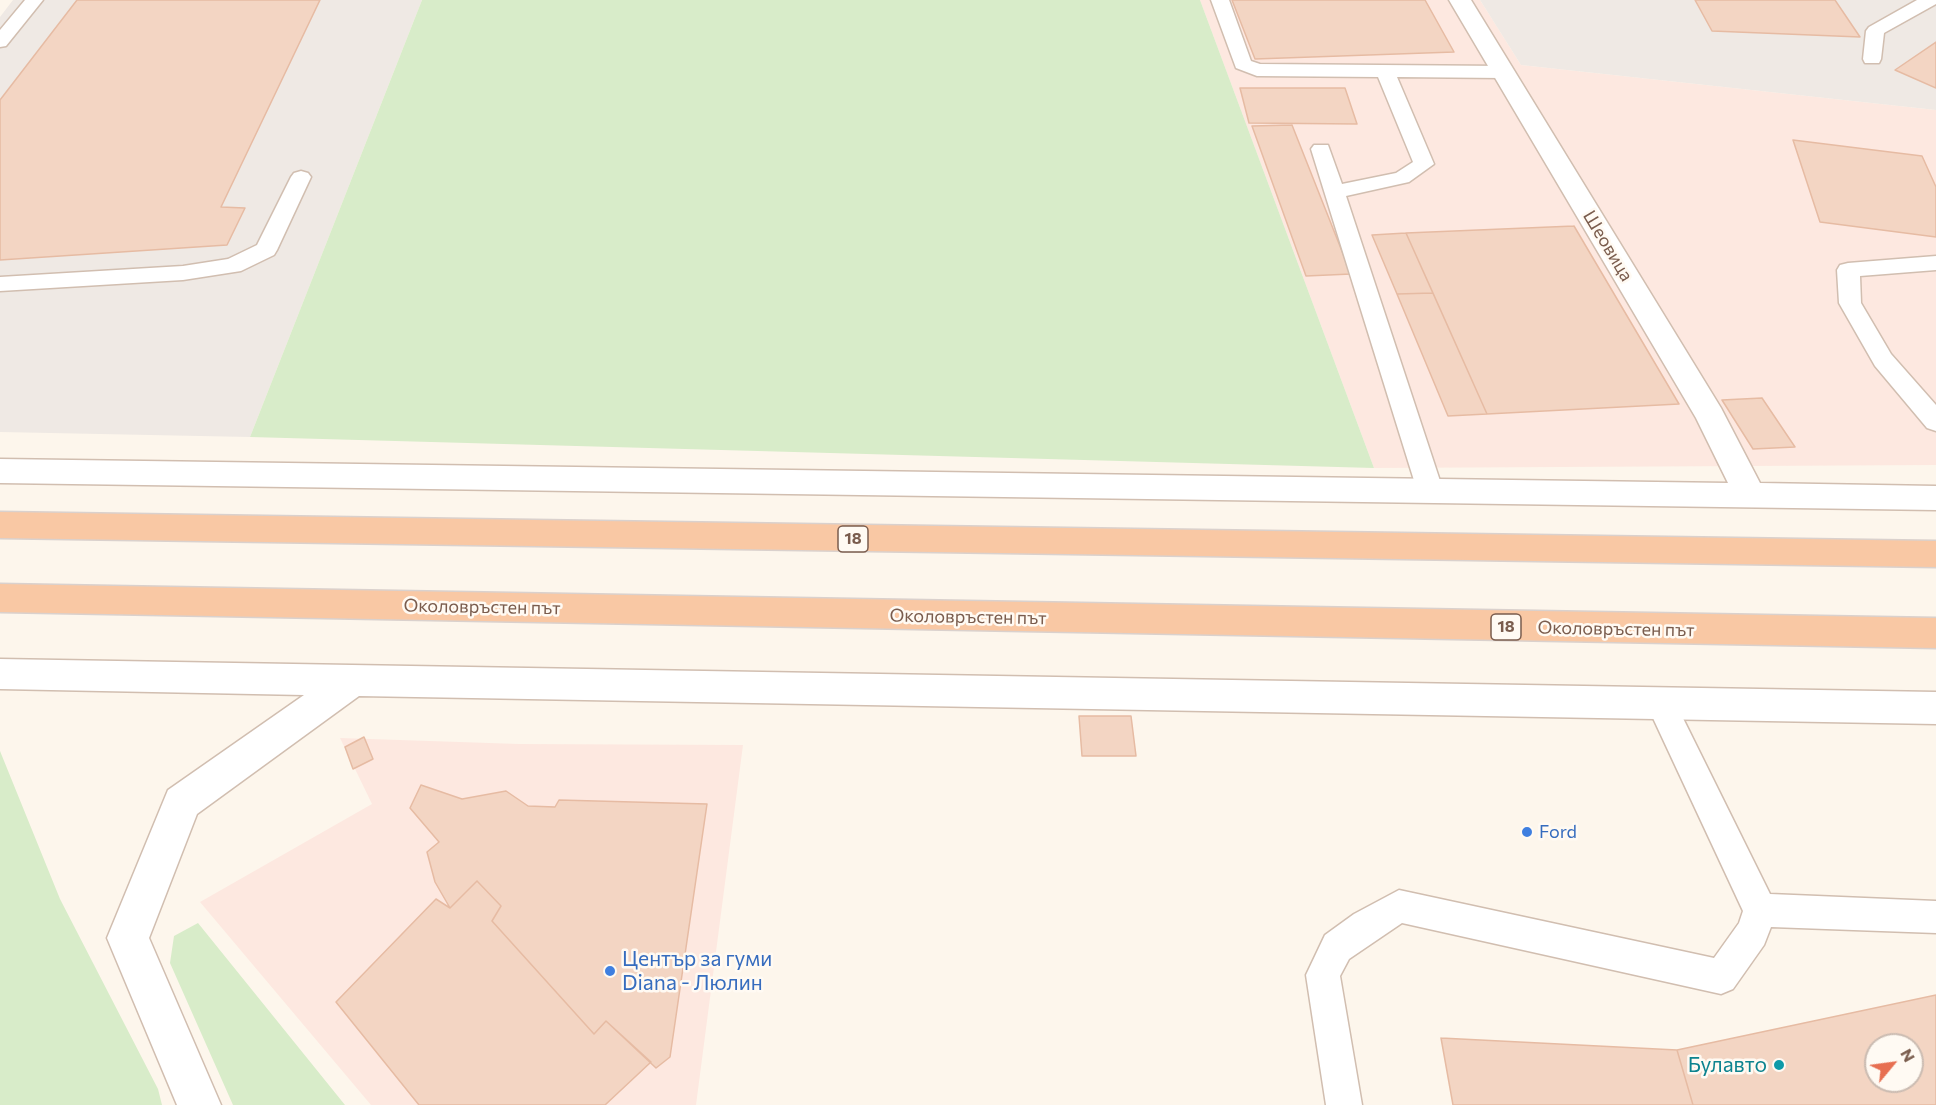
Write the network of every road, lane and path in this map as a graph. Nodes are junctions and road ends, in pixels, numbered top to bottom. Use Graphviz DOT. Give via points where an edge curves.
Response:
graph roads {
  1 [pos="34,0"];
  2 [pos="1220,0"];
  3 [pos="1460,0"];
  4 [pos="1930,0"];
  5 [pos="0,42"];
  6 [pos="1872,59"];
  7 [pos="1385,71"];
  8 [pos="1503,72"];
  9 [pos="1321,149"];
  10 [pos="301,177"];
  11 [pos="1334,192"];
  12 [pos="1936,263"];
  13 [pos="0,284"];
  14 [pos="1936,422"];
  15 [pos="0,471"];
  16 [pos="1430,490"];
  17 [pos="1750,495"];
  18 [pos="1936,498"];
  19 [pos="0,525"];
  20 [pos="1936,533"];
  21 [pos="1705,552"];
  22 [pos="1936,554"];
  23 [pos="0,598"];
  24 [pos="1744,631"];
  25 [pos="1936,633"];
  26 [pos="1936,652"];
  27 [pos="0,674"];
  28 [pos="353,680"];
  29 [pos="1661,703"];
  30 [pos="1936,708"];
  31 [pos="1760,910"];
  32 [pos="1936,917"];
  33 [pos="199,1105"];
  34 [pos="1344,1105"];
  1 -- 5 [label="lane"];
  2 -- 7 [label="lane" via="1243,63 1257,70"];
  3 -- 8 [label="street, Шеовица"];
  4 -- 6 [label="lane" via="1875,31"];
  7 -- 8 [label="lane"];
  7 -- 11 [label="lane" via="1424,164 1402,178"];
  8 -- 17 [label="street, Шеовица" via="1710,416"];
  9 -- 11 [label="lane"];
  10 -- 13 [label="lane" via="266,250 233,266 183,273"];
  11 -- 16 [label="lane"];
  12 -- 14 [label="lane" via="1848,270 1850,303 1882,360"];
  15 -- 16 [label="street"];
  16 -- 17 [label="street"];
  17 -- 18 [label="street"];
  19 -- 21 [label="highway, 18"];
  20 -- 21 [label="highway"];
  21 -- 22 [label="highway, 18"];
  23 -- 24 [label="highway, Околовръстен път / 18"];
  24 -- 25 [label="highway, Околовръстен път / 18"];
  24 -- 26 [label="highway"];
  27 -- 28 [label="street"];
  28 -- 29 [label="street"];
  28 -- 33 [label="street" via="182,802 128,938"];
  29 -- 30 [label="street"];
  29 -- 31 [label="lane"];
  31 -- 32 [label="lane"];
  31 -- 34 [label="lane" via="1752,933 1721,977 1399,906 1337,947 1323,975"];
}
